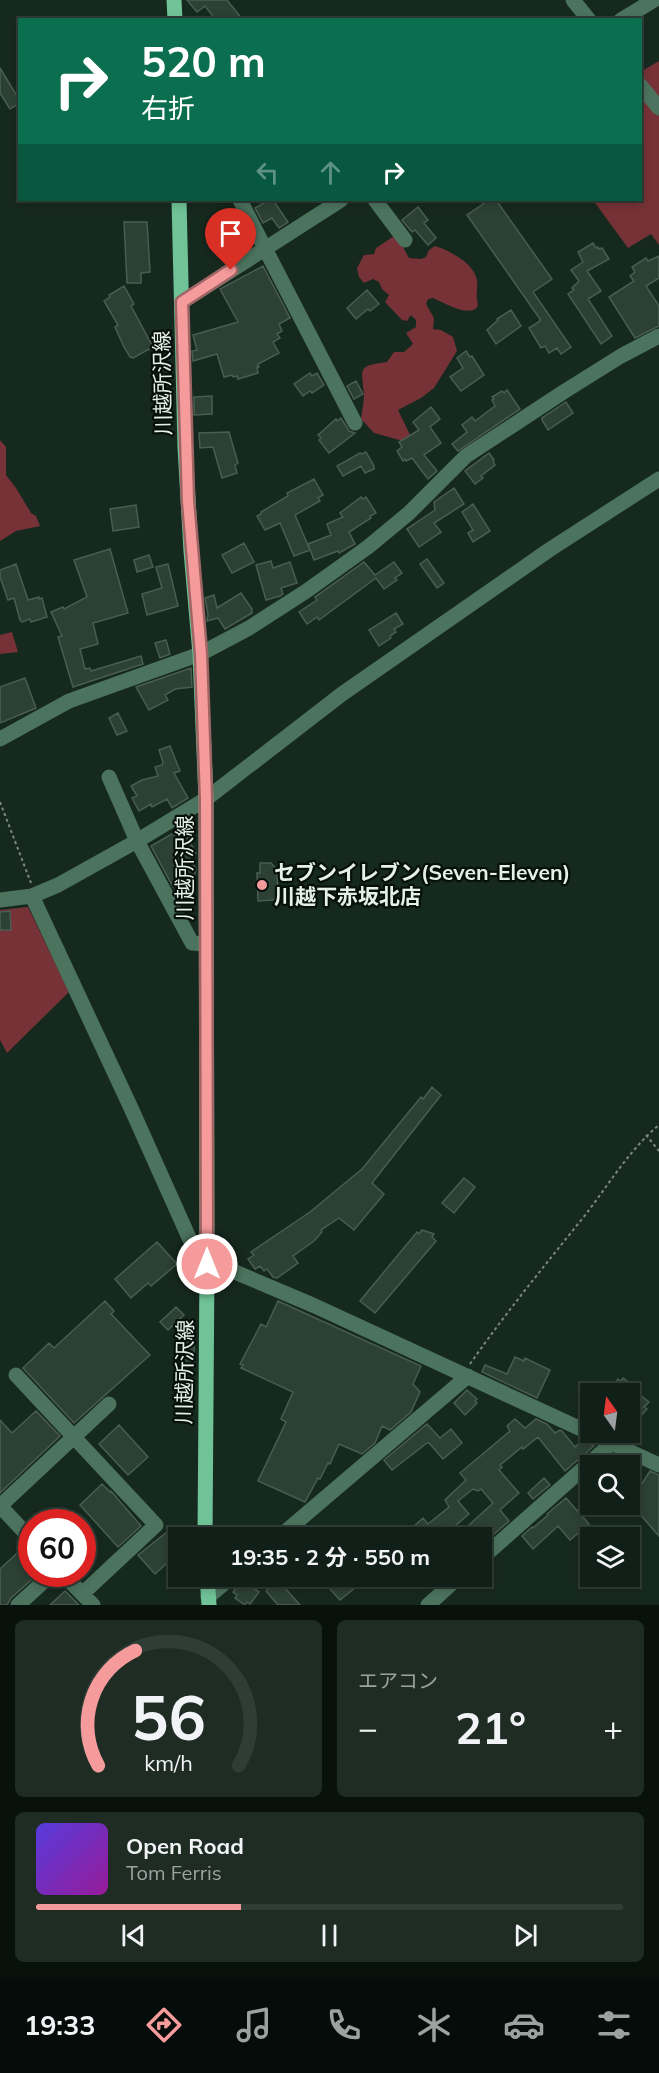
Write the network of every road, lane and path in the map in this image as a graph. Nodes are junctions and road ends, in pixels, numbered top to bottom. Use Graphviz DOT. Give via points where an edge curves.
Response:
graph roads {
  1 [pos="174,0"];
  2 [pos="573,0"];
  3 [pos="654,0"];
  4 [pos="175,18"];
  5 [pos="586,18"];
  6 [pos="624,18"];
  7 [pos="642,87"];
  8 [pos="659,108"];
  9 [pos="179,201"];
  10 [pos="240,201"];
  11 [pos="339,201"];
  12 [pos="376,201"];
  13 [pos="405,240"];
  14 [pos="264,249"];
  15 [pos="182,302"];
  16 [pos="659,336"];
  17 [pos="355,423"];
  18 [pos="659,479"];
  19 [pos="201,654"];
  20 [pos="0,739"];
  21 [pos="109,777"];
  22 [pos="206,799"];
  23 [pos="0,802"];
  24 [pos="137,841"];
  25 [pos="34,895"];
  26 [pos="0,900"];
  27 [pos="206,944"];
  28 [pos="659,1125"];
  29 [pos="646,1135"];
  30 [pos="659,1151"];
  31 [pos="207,1264"];
  32 [pos="16,1375"];
  33 [pos="466,1375"];
  34 [pos="109,1404"];
  35 [pos="580,1428"];
  36 [pos="74,1437"];
  37 [pos="612,1443"];
  38 [pos="659,1465"];
  39 [pos="0,1506"];
  40 [pos="18,1525"];
  41 [pos="205,1527"];
  42 [pos="292,1527"];
  43 [pos="492,1549"];
  44 [pos="38,1587"];
  45 [pos="75,1587"];
  46 [pos="222,1587"];
  47 [pos="448,1587"];
  48 [pos="87,1599"];
  49 [pos="209,1601"];
  50 [pos="18,1605"];
  51 [pos="428,1605"];
  1 -- 4 [label="main road"];
  2 -- 5 [label="street"];
  3 -- 6 [label="street"];
  7 -- 8 [label="street"];
  9 -- 15 [label="main road, 川越所沢線"];
  10 -- 14 [label="street"];
  11 -- 14 [label="street"];
  12 -- 13 [label="street"];
  14 -- 15 [label="street"];
  14 -- 17 [label="street"];
  15 -- 19 [label="main road, 川越所沢線" via="188,501"];
  16 -- 19 [label="street" via="506,428 466,456 368,547 286,604"];
  18 -- 22 [label="street" via="342,694"];
  19 -- 20 [label="street" via="69,701"];
  19 -- 22 [label="main road, 川越所沢線"];
  21 -- 24 [label="street"];
  22 -- 24 [label="street"];
  22 -- 27 [label="main road, 川越所沢線"];
  23 -- 25 [label="path"];
  24 -- 25 [label="street"];
  24 -- 27 [label="street" via="192,943"];
  25 -- 26 [label="street"];
  25 -- 31 [label="street" via="195,1251"];
  27 -- 31 [label="main road, 川越所沢線"];
  28 -- 29 [label="path"];
  29 -- 30 [label="path"];
  29 -- 33 [label="path" via="523,1291"];
  31 -- 33 [label="street" via="315,1306"];
  31 -- 41 [label="main road, 川越所沢線"];
  32 -- 36 [label="street"];
  33 -- 35 [label="street"];
  33 -- 42 [label="street"];
  34 -- 36 [label="street"];
  36 -- 39 [label="street"];
  36 -- 48 [label="street" via="156,1525"];
  37 -- 38 [label="street"];
  37 -- 43 [label="street"];
  39 -- 40 [label="street"];
  44 -- 50 [label="street"];
  45 -- 48 [label="street"];
  46 -- 49 [label="street"];
  47 -- 51 [label="street"];
}
